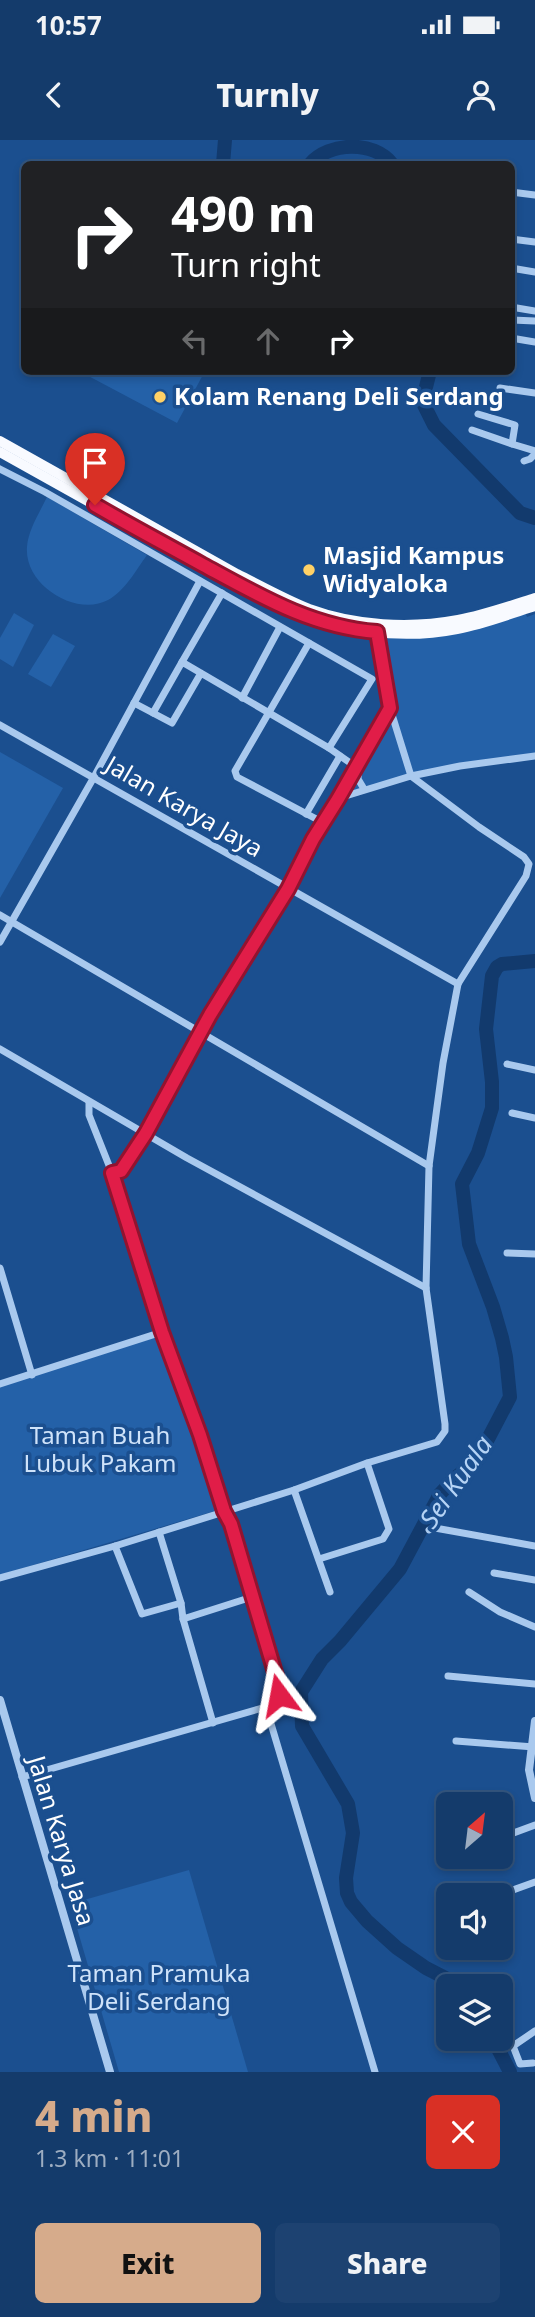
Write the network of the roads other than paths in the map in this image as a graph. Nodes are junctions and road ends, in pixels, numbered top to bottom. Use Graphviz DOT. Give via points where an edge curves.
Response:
graph roads {
  1 [pos="515,192"];
  2 [pos="535,195"];
  3 [pos="515,240"];
  4 [pos="535,242"];
  5 [pos="515,269"];
  6 [pos="535,272"];
  7 [pos="515,308"];
  8 [pos="535,310"];
  9 [pos="515,320"];
  10 [pos="535,321"];
  11 [pos="515,339"];
  12 [pos="535,342"];
  13 [pos="499,388"];
  14 [pos="535,393"];
  15 [pos="478,414"];
  16 [pos="472,430"];
  17 [pos="512,444"];
  18 [pos="2,450"];
  19 [pos="535,452"];
  20 [pos="524,461"];
  21 [pos="0,469"];
  22 [pos="200,581"];
  23 [pos="222,593"];
  24 [pos="535,598"];
  25 [pos="535,606"];
  26 [pos="280,627"];
  27 [pos="377,632"];
  28 [pos="309,643"];
  29 [pos="182,662"];
  30 [pos="201,673"];
  31 [pos="372,680"];
  32 [pos="385,683"];
  33 [pos="242,698"];
  34 [pos="134,703"];
  35 [pos="390,708"];
  36 [pos="153,713"];
  37 [pos="268,713"];
  38 [pos="0,725"];
  39 [pos="329,748"];
  40 [pos="340,756"];
  41 [pos="535,756"];
  42 [pos="357,764"];
  43 [pos="411,776"];
  44 [pos="94,777"];
  45 [pos="364,789"];
  46 [pos="338,799"];
  47 [pos="306,814"];
  48 [pos="322,822"];
  49 [pos="288,889"];
  50 [pos="0,915"];
  51 [pos="11,922"];
  52 [pos="0,942"];
  53 [pos="458,984"];
  54 [pos="200,1032"];
  55 [pos="0,1049"];
  56 [pos="507,1064"];
  57 [pos="535,1070"];
  58 [pos="89,1102"];
  59 [pos="512,1113"];
  60 [pos="535,1118"];
  61 [pos="146,1133"];
  62 [pos="429,1166"];
  63 [pos="112,1173"];
  64 [pos="507,1253"];
  65 [pos="535,1254"];
  66 [pos="0,1268"];
  67 [pos="426,1288"];
  68 [pos="162,1332"];
  69 [pos="32,1375"];
  70 [pos="0,1384"];
  71 [pos="367,1463"];
  72 [pos="294,1490"];
  73 [pos="224,1511"];
  74 [pos="429,1530"];
  75 [pos="159,1532"];
  76 [pos="115,1546"];
  77 [pos="535,1546"];
  78 [pos="319,1559"];
  79 [pos="494,1573"];
  80 [pos="0,1578"];
  81 [pos="535,1580"];
  82 [pos="330,1592"];
  83 [pos="469,1592"];
  84 [pos="252,1598"];
  85 [pos="181,1603"];
  86 [pos="183,1619"];
  87 [pos="535,1627"];
  88 [pos="448,1676"];
  89 [pos="535,1684"];
  90 [pos="0,1700"];
  91 [pos="266,1707"];
  92 [pos="535,1721"];
  93 [pos="213,1723"];
  94 [pos="456,1741"];
  95 [pos="533,1747"];
  96 [pos="22,1777"];
  97 [pos="535,1798"];
  98 [pos="535,1825"];
  99 [pos="513,1833"];
  100 [pos="535,1882"];
  101 [pos="513,1890"];
  102 [pos="535,2031"];
  103 [pos="110,2072"];
  104 [pos="375,2072"];
  105 [pos="531,2072"];
  1 -- 2 [label="street"];
  3 -- 4 [label="street"];
  5 -- 6 [label="street"];
  7 -- 8 [label="street"];
  9 -- 10 [label="street"];
  11 -- 12 [label="street"];
  13 -- 14 [label="street"];
  15 -- 17 [label="street" via="515,425"];
  16 -- 17 [label="street"];
  17 -- 19 [label="street"];
  18 -- 24 [label="highway" via="252,581 326,614 371,622 430,624 474,617"];
  18 -- 27 [label="highway" via="273,603 326,624"];
  19 -- 20 [label="street"];
  21 -- 22 [label="street"];
  22 -- 23 [label="street"];
  22 -- 34 [label="street"];
  23 -- 26 [label="street"];
  23 -- 29 [label="street"];
  25 -- 27 [label="highway" via="457,629"];
  26 -- 28 [label="street"];
  26 -- 33 [label="street"];
  27 -- 32 [label="street"];
  28 -- 31 [label="street"];
  28 -- 37 [label="street"];
  29 -- 30 [label="street"];
  29 -- 36 [label="street"];
  30 -- 33 [label="street"];
  30 -- 36 [label="street" via="172,723"];
  31 -- 32 [label="street"];
  31 -- 39 [label="street"];
  32 -- 35 [label="street"];
  33 -- 37 [label="street"];
  34 -- 36 [label="street"];
  34 -- 44 [label="street"];
  35 -- 42 [label="street"];
  35 -- 43 [label="street"];
  37 -- 39 [label="street"];
  37 -- 47 [label="street" via="235,775"];
  38 -- 44 [label="street, Jalan Karya Jaya"];
  39 -- 40 [label="street"];
  40 -- 42 [label="street"];
  40 -- 47 [label="street"];
  41 -- 43 [label="street"];
  42 -- 45 [label="street"];
  42 -- 46 [label="street"];
  43 -- 45 [label="street"];
  43 -- 53 [label="street" via="529,864 526,876"];
  44 -- 49 [label="street, Jalan Karya Jaya"];
  44 -- 51 [label="street"];
  45 -- 46 [label="street"];
  46 -- 48 [label="street"];
  47 -- 48 [label="street"];
  48 -- 49 [label="street"];
  49 -- 53 [label="street, Jalan Karya Jaya"];
  49 -- 54 [label="street"];
  50 -- 51 [label="street"];
  51 -- 52 [label="street"];
  51 -- 54 [label="street"];
  53 -- 62 [label="street"];
  54 -- 61 [label="street"];
  54 -- 62 [label="street"];
  55 -- 58 [label="street"];
  56 -- 57 [label="street"];
  58 -- 61 [label="street"];
  58 -- 63 [label="street" via="89,1115"];
  59 -- 60 [label="street"];
  61 -- 63 [label="street" via="121,1171"];
  61 -- 67 [label="street"];
  62 -- 67 [label="street"];
  63 -- 68 [label="street"];
  64 -- 65 [label="street"];
  66 -- 69 [label="street"];
  67 -- 71 [label="street" via="444,1431 437,1442"];
  68 -- 69 [label="street"];
  68 -- 73 [label="street"];
  69 -- 70 [label="street"];
  71 -- 72 [label="street"];
  71 -- 78 [label="street" via="388,1533 383,1539"];
  72 -- 73 [label="street"];
  72 -- 78 [label="street"];
  73 -- 75 [label="street"];
  73 -- 84 [label="street"];
  74 -- 77 [label="street"];
  75 -- 76 [label="street"];
  75 -- 85 [label="street"];
  76 -- 80 [label="street"];
  76 -- 85 [label="street" via="142,1614"];
  78 -- 82 [label="street"];
  79 -- 81 [label="street"];
  83 -- 87 [label="street"];
  84 -- 86 [label="street"];
  84 -- 91 [label="street" via="279,1686 276,1701"];
  85 -- 86 [label="street"];
  86 -- 93 [label="street"];
  88 -- 89 [label="street"];
  90 -- 96 [label="street, Jalan Karya Jasa"];
  91 -- 93 [label="street"];
  91 -- 104 [label="street"];
  92 -- 95 [label="street"];
  93 -- 96 [label="street"];
  94 -- 95 [label="street"];
  95 -- 97 [label="street" via="529,1770"];
  96 -- 103 [label="street, Jalan Karya Jasa"];
  98 -- 99 [label="street"];
  100 -- 101 [label="street"];
  102 -- 105 [label="street" via="513,2046 520,2064 531,2063"];
}
